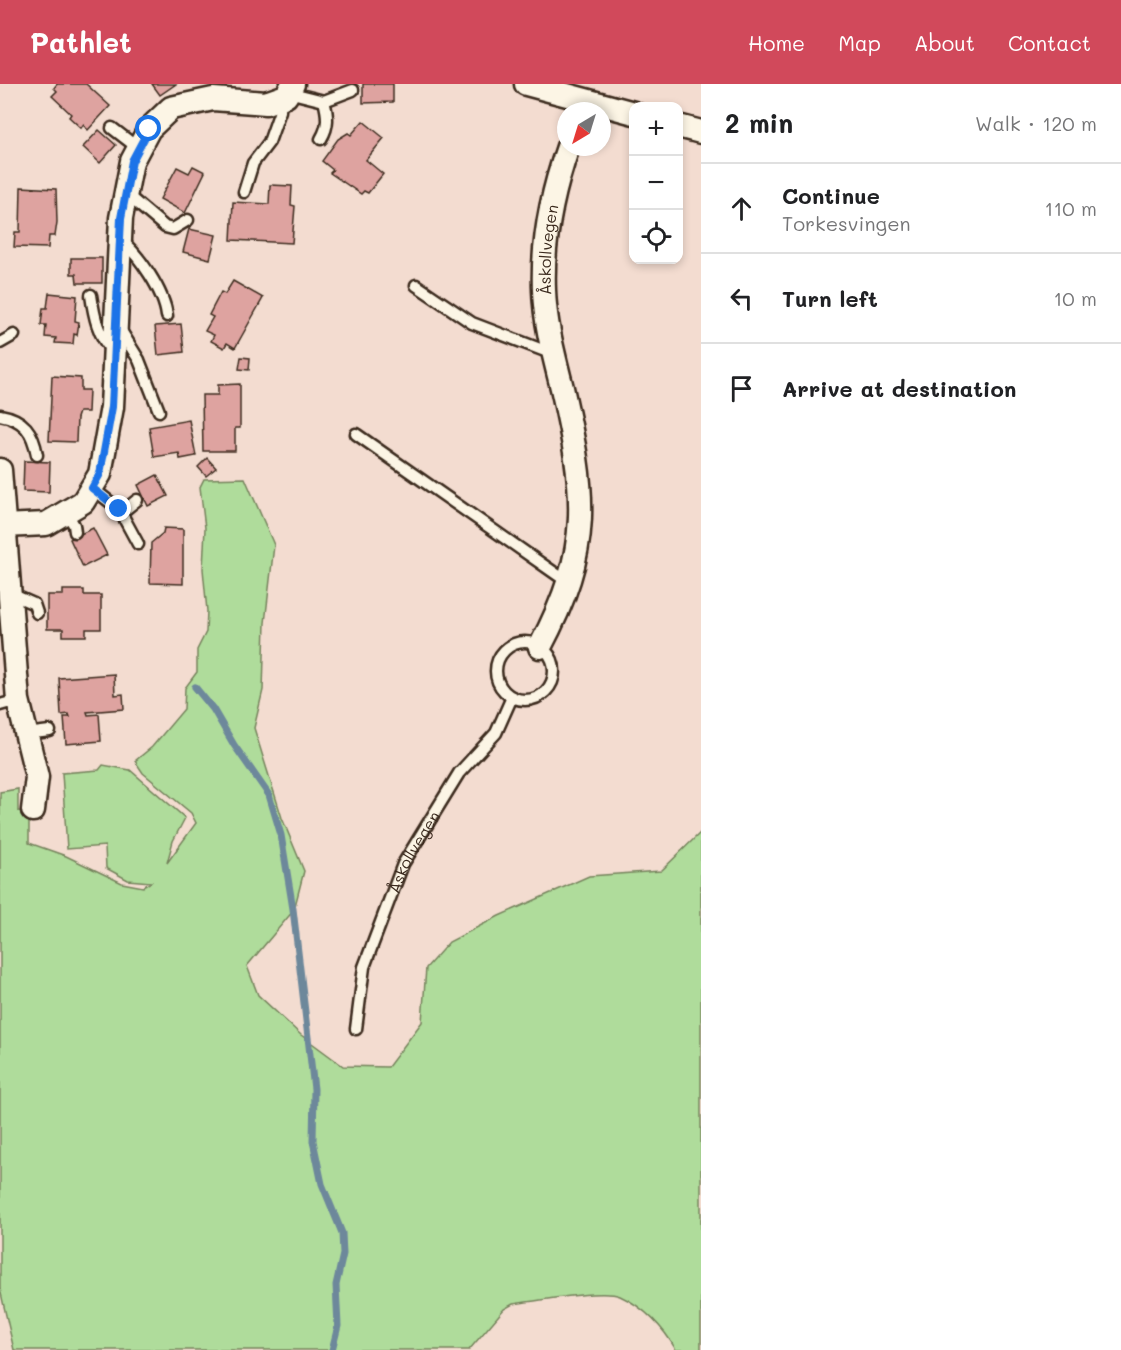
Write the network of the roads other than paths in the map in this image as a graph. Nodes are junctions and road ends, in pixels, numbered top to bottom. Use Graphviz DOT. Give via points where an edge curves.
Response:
graph roads {
  1 [pos="206,84"];
  2 [pos="526,84"];
  3 [pos="353,90"];
  4 [pos="287,91"];
  5 [pos="592,99"];
  6 [pos="324,100"];
  7 [pos="189,104"];
  8 [pos="629,112"];
  9 [pos="683,127"];
  10 [pos="112,128"];
  11 [pos="701,132"];
  12 [pos="321,139"];
  13 [pos="138,148"];
  14 [pos="565,156"];
  15 [pos="244,192"];
  16 [pos="126,194"];
  17 [pos="188,220"];
  18 [pos="120,239"];
  19 [pos="416,285"];
  20 [pos="91,295"];
  21 [pos="167,316"];
  22 [pos="116,323"];
  23 [pos="14,335"];
  24 [pos="0,343"];
  25 [pos="115,354"];
  26 [pos="554,355"];
  27 [pos="159,411"];
  28 [pos="0,415"];
  29 [pos="356,435"];
  30 [pos="37,455"];
  31 [pos="0,470"];
  32 [pos="92,488"];
  33 [pos="136,500"];
  34 [pos="121,513"];
  35 [pos="3,520"];
  36 [pos="138,544"];
  37 [pos="569,583"];
  38 [pos="4,593"];
  39 [pos="37,613"];
  40 [pos="6,646"];
  41 [pos="540,647"];
  42 [pos="512,697"];
  43 [pos="9,702"];
  44 [pos="50,731"];
  45 [pos="26,734"];
  46 [pos="33,810"];
  47 [pos="356,1029"];
  1 -- 7 [label="street"];
  2 -- 5 [label="street"];
  3 -- 6 [label="lane"];
  4 -- 6 [label="lane"];
  4 -- 7 [label="street" via="266,103 213,99"];
  4 -- 15 [label="lane" via="269,142 254,163"];
  5 -- 8 [label="street"];
  6 -- 12 [label="lane" via="328,116"];
  7 -- 13 [label="street" via="171,108 149,129"];
  9 -- 11 [label="street"];
  10 -- 13 [label="lane"];
  13 -- 16 [label="street"];
  14 -- 26 [label="street, Åskollvegen" via="549,214 544,252 544,291"];
  16 -- 17 [label="lane" via="165,227 173,229"];
  16 -- 18 [label="street"];
  18 -- 21 [label="lane" via="146,269 165,303"];
  18 -- 22 [label="street"];
  19 -- 26 [label="lane" via="472,323"];
  20 -- 25 [label="lane" via="102,337"];
  22 -- 25 [label="street"];
  22 -- 27 [label="lane" via="139,360"];
  23 -- 24 [label="lane"];
  25 -- 32 [label="street" via="112,407 100,474"];
  26 -- 37 [label="street, Åskollvegen" via="582,494"];
  28 -- 30 [label="lane" via="23,423 34,437"];
  29 -- 37 [label="lane"];
  31 -- 35 [label="street"];
  32 -- 34 [label="lane"];
  32 -- 35 [label="street" via="70,522"];
  33 -- 34 [label="lane"];
  34 -- 36 [label="lane"];
  35 -- 38 [label="street"];
  37 -- 41 [label="street, Åskollvegen" via="561,609"];
  38 -- 39 [label="lane" via="34,604"];
  38 -- 40 [label="street"];
  40 -- 43 [label="street"];
  41 -- 42 [label="lane" via="554,666 550,686 533,699"];
  41 -- 42 [label="lane" via="525,642 502,654 496,670 498,680"];
  42 -- 47 [label="lane, Åskollvegen" via="496,733 459,773 404,864 364,967"];
  43 -- 45 [label="street"];
  44 -- 45 [label="lane"];
  45 -- 46 [label="street" via="38,777"];
}
